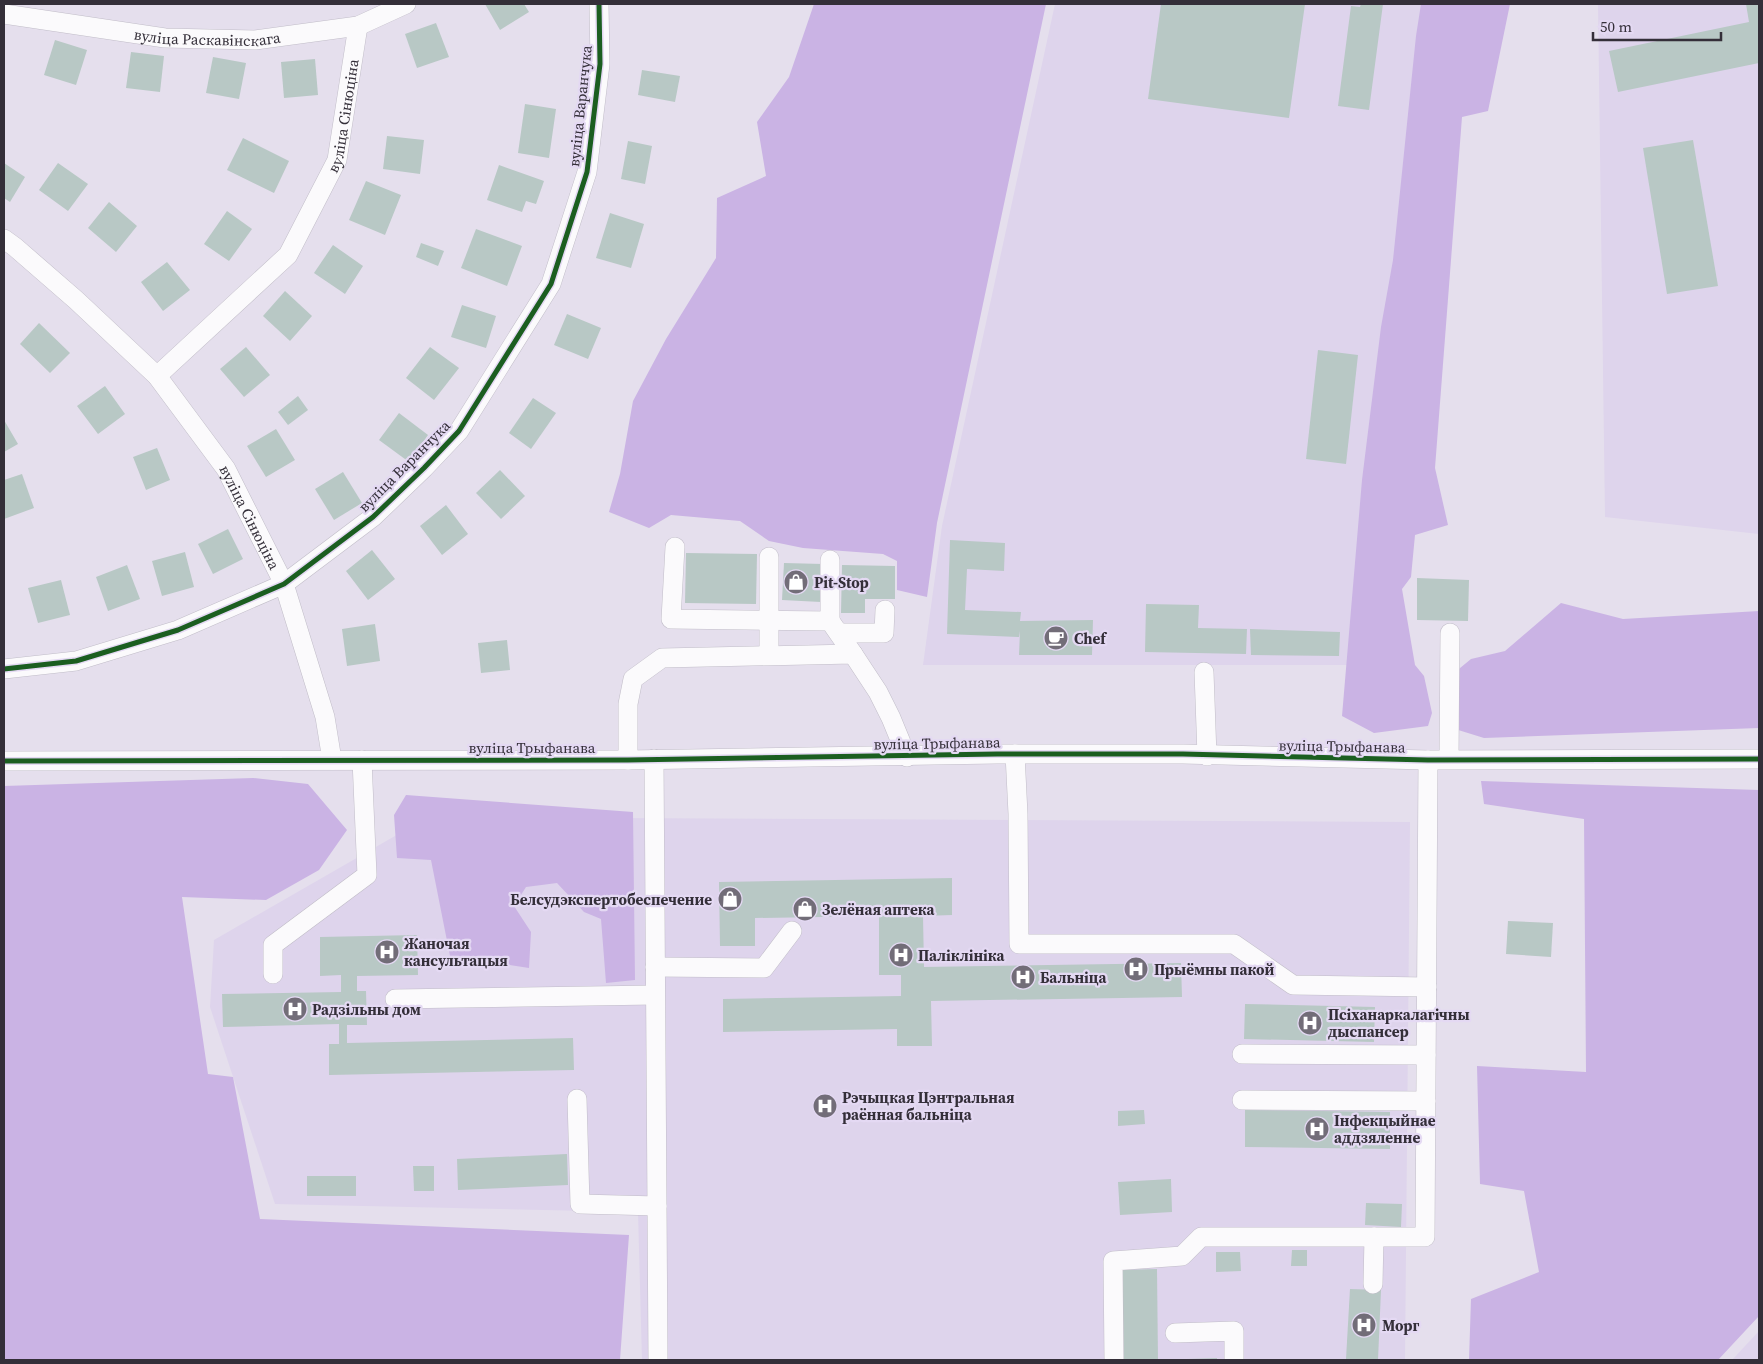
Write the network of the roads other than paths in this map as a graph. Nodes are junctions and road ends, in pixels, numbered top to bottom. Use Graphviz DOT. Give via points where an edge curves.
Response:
graph roads {
  1 [pos="406,4"];
  2 [pos="599,4"];
  3 [pos="4,14"];
  4 [pos="358,26"];
  5 [pos="4,239"];
  6 [pos="157,376"];
  7 [pos="675,548"];
  8 [pos="769,557"];
  9 [pos="830,560"];
  10 [pos="284,584"];
  11 [pos="885,610"];
  12 [pos="768,620"];
  13 [pos="834,627"];
  14 [pos="1450,633"];
  15 [pos="853,654"];
  16 [pos="769,655"];
  17 [pos="4,669"];
  18 [pos="1204,672"];
  19 [pos="1015,754"];
  20 [pos="1206,756"];
  21 [pos="907,757"];
  22 [pos="654,759"];
  23 [pos="1449,759"];
  24 [pos="1759,759"];
  25 [pos="332,760"];
  26 [pos="362,760"];
  27 [pos="628,760"];
  28 [pos="1428,760"];
  29 [pos="4,761"];
  30 [pos="792,931"];
  31 [pos="655,967"];
  32 [pos="273,974"];
  33 [pos="1427,987"];
  34 [pos="655,996"];
  35 [pos="395,1000"];
  36 [pos="1242,1054"];
  37 [pos="1426,1055"];
  38 [pos="577,1100"];
  39 [pos="1242,1100"];
  40 [pos="1426,1101"];
  41 [pos="657,1206"];
  42 [pos="1374,1237"];
  43 [pos="1373,1284"];
  44 [pos="1175,1334"];
  45 [pos="658,1360"];
  46 [pos="1114,1360"];
  47 [pos="1234,1360"];
  1 -- 4 [label="street, вуліца Раскавінскага"];
  2 -- 10 [label="street, вуліца Варанчука" via="600,64 586,172 551,284 459,431 373,517"];
  3 -- 4 [label="street, вуліца Раскавінскага" via="165,38 255,40"];
  4 -- 6 [label="street, вуліца Сінюціна" via="337,160 288,255"];
  5 -- 6 [label="street, вуліца Сінюціна" via="76,300"];
  6 -- 10 [label="street, вуліца Сінюціна" via="226,469"];
  7 -- 12 [label="street" via="671,619"];
  8 -- 12 [label="street"];
  9 -- 13 [label="street"];
  10 -- 17 [label="street, вуліца Варанчука" via="178,630 76,661"];
  10 -- 25 [label="street, вуліца Сінюціна" via="325,717"];
  11 -- 13 [label="street" via="884,634"];
  12 -- 13 [label="street"];
  12 -- 16 [label="street"];
  13 -- 15 [label="street"];
  14 -- 23 [label="street"];
  15 -- 16 [label="street"];
  15 -- 21 [label="street" via="891,718"];
  16 -- 27 [label="street" via="662,658 633,679 628,704"];
  18 -- 20 [label="street"];
  19 -- 20 [label="street, вуліца Трыфанава"];
  19 -- 21 [label="street, вуліца Трыфанава"];
  19 -- 33 [label="street" via="1019,944 1234,944 1293,984"];
  20 -- 28 [label="street, вуліца Трыфанава"];
  21 -- 22 [label="street, вуліца Трыфанава"];
  22 -- 27 [label="street, вуліца Трыфанава"];
  22 -- 31 [label="street"];
  23 -- 24 [label="street, вуліца Трыфанава"];
  23 -- 28 [label="street, вуліца Трыфанава"];
  25 -- 26 [label="street, вуліца Трыфанава"];
  25 -- 29 [label="street, вуліца Трыфанава"];
  26 -- 27 [label="street, вуліца Трыфанава"];
  26 -- 32 [label="street" via="366,875 273,945"];
  28 -- 33 [label="street"];
  30 -- 31 [label="street" via="764,968"];
  31 -- 34 [label="street"];
  33 -- 37 [label="street"];
  34 -- 35 [label="street"];
  34 -- 41 [label="street"];
  36 -- 37 [label="street"];
  37 -- 40 [label="street"];
  38 -- 41 [label="street" via="580,1204"];
  39 -- 40 [label="street"];
  40 -- 42 [label="street" via="1425,1237"];
  41 -- 45 [label="street"];
  42 -- 43 [label="street"];
  42 -- 46 [label="street" via="1201,1237 1182,1256 1113,1261"];
  44 -- 47 [label="street" via="1234,1331"];
}
